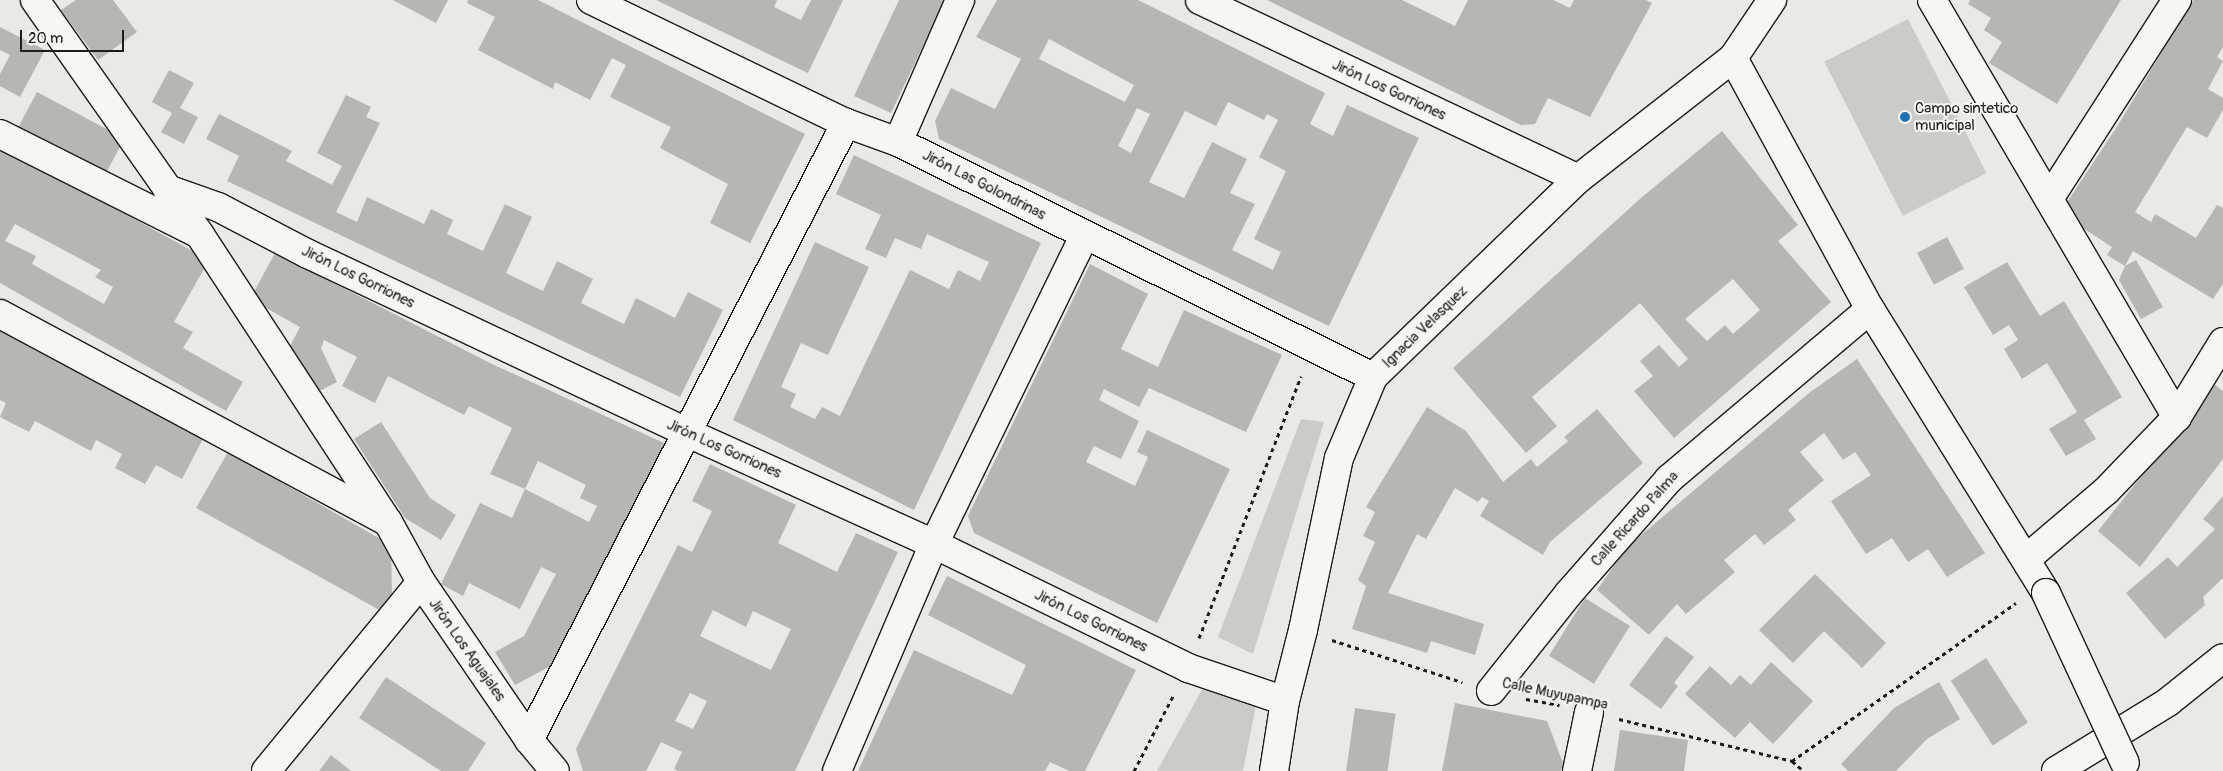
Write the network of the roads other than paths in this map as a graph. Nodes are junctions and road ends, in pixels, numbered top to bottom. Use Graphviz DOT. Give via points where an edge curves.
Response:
graph roads {
  1 [pos="35,0"];
  2 [pos="591,0"];
  3 [pos="960,0"];
  4 [pos="1200,0"];
  5 [pos="1772,0"];
  6 [pos="1932,0"];
  7 [pos="2178,0"];
  8 [pos="1733,58"];
  9 [pos="846,123"];
  10 [pos="0,134"];
  11 [pos="898,142"];
  12 [pos="1578,179"];
  13 [pos="168,189"];
  14 [pos="2049,199"];
  15 [pos="200,235"];
  16 [pos="1085,235"];
  17 [pos="1870,309"];
  18 [pos="0,314"];
  19 [pos="2223,342"];
  20 [pos="1373,377"];
  21 [pos="2177,417"];
  22 [pos="688,433"];
  23 [pos="388,522"];
  24 [pos="934,544"];
  25 [pos="2026,559"];
  26 [pos="421,582"];
  27 [pos="2223,658"];
  28 [pos="1491,691"];
  29 [pos="1285,701"];
  30 [pos="1589,712"];
  31 [pos="529,740"];
  32 [pos="2127,767"];
  33 [pos="266,771"];
  34 [pos="555,771"];
  35 [pos="837,771"];
  36 [pos="1274,771"];
  37 [pos="1577,771"];
  38 [pos="2056,771"];
  1 -- 13 [label="street, Jirón Los Aguajales"];
  2 -- 9 [label="street, Jirón Las Golondrinas"];
  3 -- 11 [label="street"];
  4 -- 12 [label="street, Jirón Los Gorriones"];
  5 -- 8 [label="street, Ignacia Velasquez"];
  6 -- 14 [label="street"];
  7 -- 14 [label="street"];
  8 -- 12 [label="street, Ignacia Velasquez"];
  8 -- 17 [label="street"];
  9 -- 11 [label="street, Jirón Las Golondrinas"];
  9 -- 22 [label="street"];
  10 -- 15 [label="street"];
  11 -- 16 [label="street, Jirón Las Golondrinas"];
  12 -- 20 [label="street, Ignacia Velasquez"];
  13 -- 15 [label="street, Jirón Los Aguajales"];
  13 -- 22 [label="street, Jirón Los Gorriones" via="218,207 317,258"];
  14 -- 21 [label="street"];
  15 -- 23 [label="street, Jirón Los Aguajales"];
  16 -- 20 [label="street, Jirón Las Golondrinas"];
  16 -- 24 [label="street"];
  17 -- 25 [label="street"];
  17 -- 28 [label="street, Calle Ricardo Palma" via="1669,479 1569,593"];
  18 -- 23 [label="street"];
  19 -- 21 [label="street"];
  20 -- 29 [label="street, Ignacia Velasquez" via="1339,458"];
  21 -- 25 [label="street" via="2106,491"];
  22 -- 24 [label="street, Jirón Los Gorriones"];
  22 -- 31 [label="street"];
  23 -- 26 [label="street, Jirón Los Aguajales"];
  24 -- 29 [label="street, Jirón Los Gorriones" via="1188,668"];
  24 -- 35 [label="street"];
  25 -- 32 [label="street, bridge" via="2044,589"];
  26 -- 31 [label="street, Jirón Los Aguajales"];
  26 -- 33 [label="street"];
  27 -- 38 [label="street" via="2168,702"];
  29 -- 36 [label="street, Ignacia Velasquez"];
  30 -- 37 [label="street"];
  31 -- 34 [label="street, Jirón Los Aguajales"];
}
